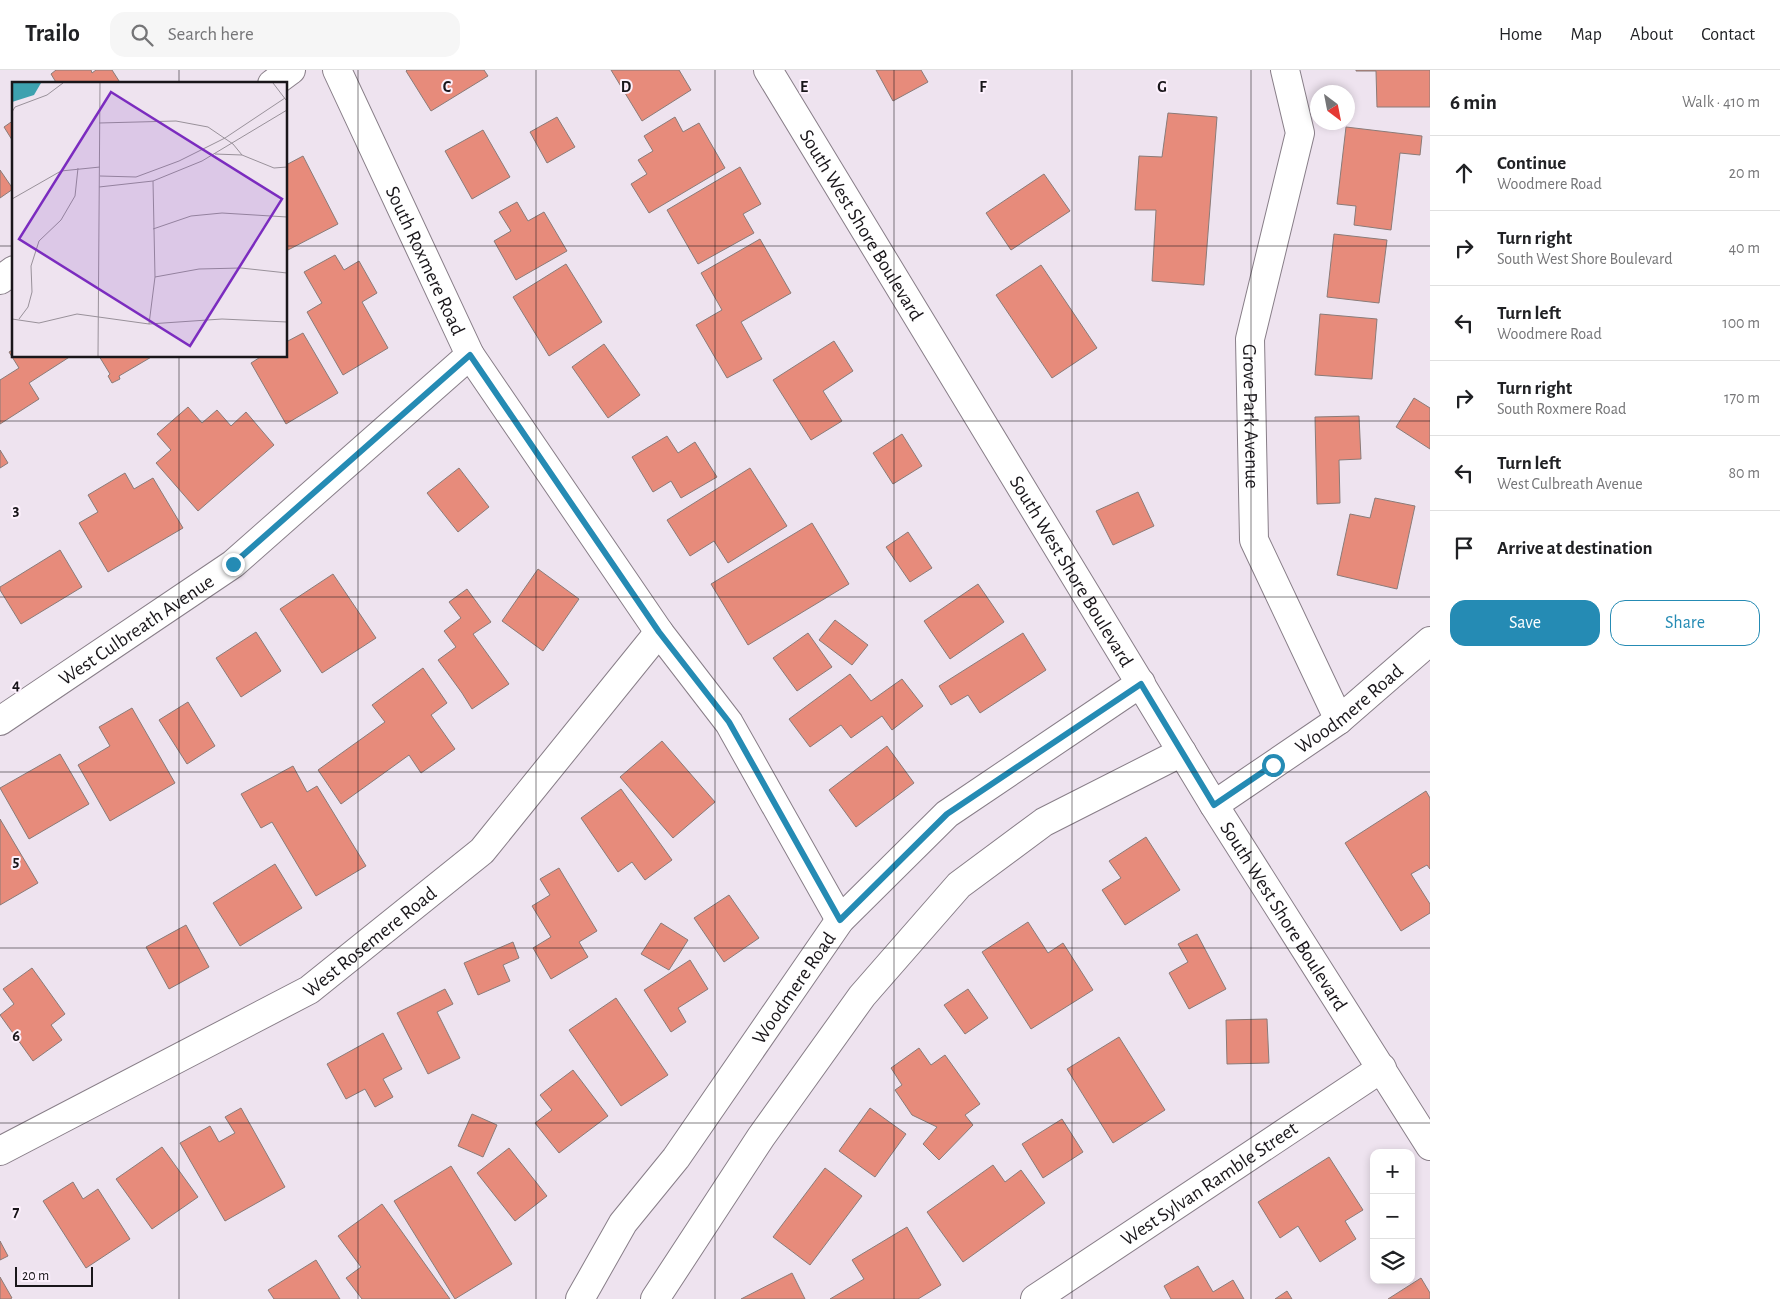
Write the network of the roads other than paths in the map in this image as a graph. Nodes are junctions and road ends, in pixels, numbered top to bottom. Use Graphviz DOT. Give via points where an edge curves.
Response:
graph roads {
  1 [pos="291,70"];
  2 [pos="337,70"];
  3 [pos="768,70"];
  4 [pos="1285,70"];
  5 [pos="275,82"];
  6 [pos="12,271"];
  7 [pos="0,280"];
  8 [pos="470,355"];
  9 [pos="659,632"];
  10 [pos="1430,641"];
  11 [pos="1141,684"];
  12 [pos="1339,720"];
  13 [pos="0,721"];
  14 [pos="1182,752"];
  15 [pos="1214,805"];
  16 [pos="840,920"];
  17 [pos="1382,1068"];
  18 [pos="1430,1146"];
  19 [pos="0,1151"];
  20 [pos="580,1299"];
  21 [pos="656,1299"];
  22 [pos="1035,1299"];
  1 -- 5 [label="street"];
  2 -- 8 [label="street, South Roxmere Road"];
  3 -- 11 [label="street, South West Shore Boulevard"];
  4 -- 12 [label="street, Grove Park Avenue" via="1300,133 1250,338 1254,540"];
  6 -- 7 [label="street"];
  8 -- 9 [label="street, South Roxmere Road"];
  8 -- 13 [label="street, West Culbreath Avenue" via="233,564"];
  9 -- 16 [label="street, South Roxmere Road" via="729,722"];
  9 -- 19 [label="street, West Rosemere Road" via="482,851 309,990"];
  10 -- 12 [label="street, Woodmere Road"];
  11 -- 14 [label="street, South West Shore Boulevard"];
  11 -- 16 [label="street, Woodmere Road" via="947,814"];
  12 -- 15 [label="street, Woodmere Road"];
  14 -- 15 [label="street, South West Shore Boulevard"];
  14 -- 21 [label="street" via="1044,822 959,885 862,996 761,1137"];
  15 -- 17 [label="street, South West Shore Boulevard"];
  16 -- 20 [label="street, Woodmere Road" via="676,1158 623,1223"];
  17 -- 18 [label="street, South West Shore Boulevard"];
  17 -- 22 [label="street, West Sylvan Ramble Street"];
}
